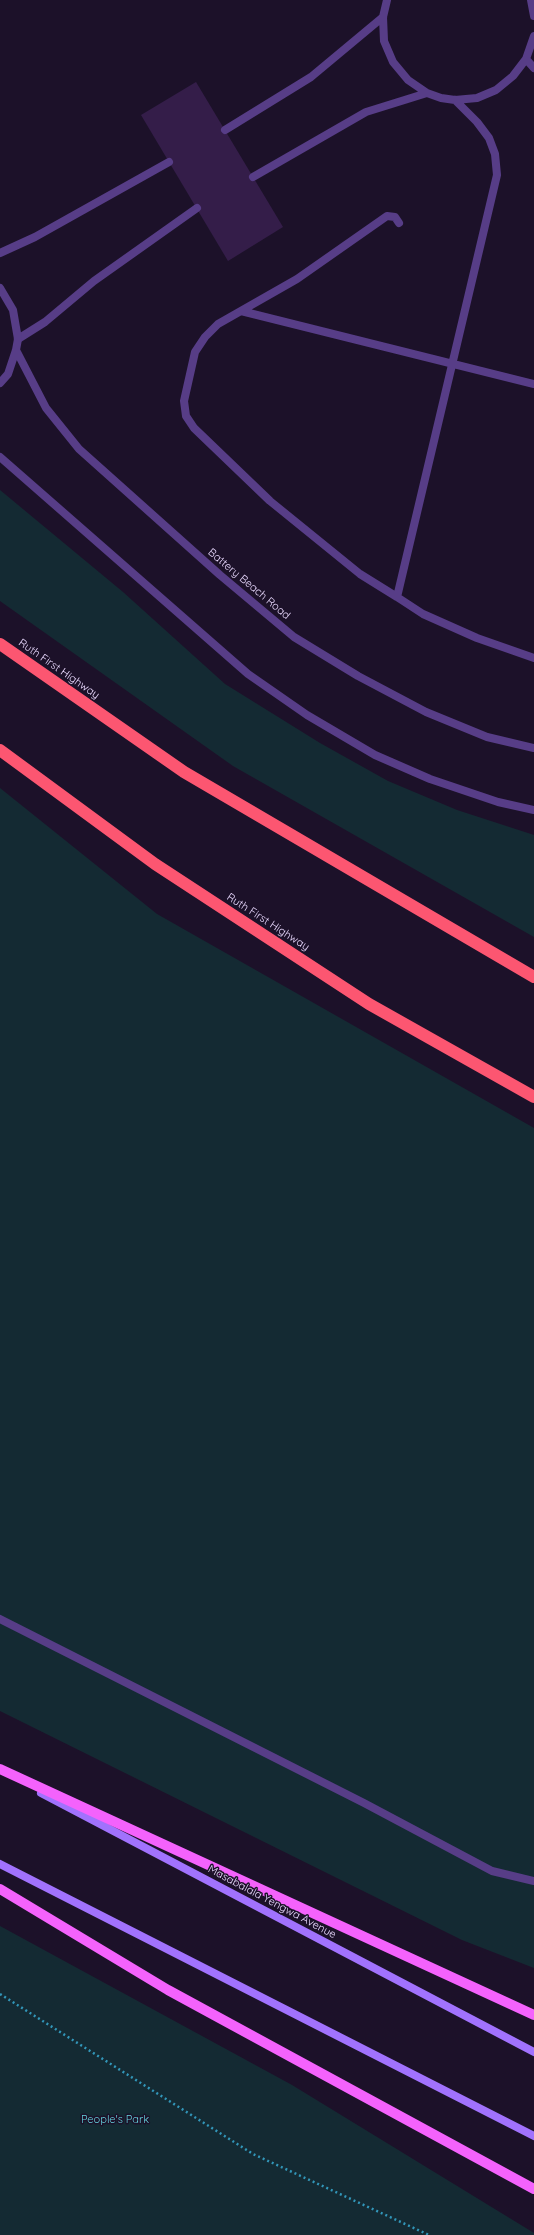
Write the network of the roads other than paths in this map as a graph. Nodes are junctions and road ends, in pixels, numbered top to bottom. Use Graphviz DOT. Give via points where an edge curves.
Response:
graph roads {
  1 [pos="531,0"];
  2 [pos="384,2"];
  3 [pos="534,16"];
  4 [pos="383,17"];
  5 [pos="534,36"];
  6 [pos="526,59"];
  7 [pos="534,68"];
  8 [pos="427,93"];
  9 [pos="455,100"];
  10 [pos="225,130"];
  11 [pos="169,162"];
  12 [pos="253,177"];
  13 [pos="197,208"];
  14 [pos="399,223"];
  15 [pos="0,253"];
  16 [pos="0,288"];
  17 [pos="241,311"];
  18 [pos="18,339"];
  19 [pos="16,350"];
  20 [pos="452,364"];
  21 [pos="0,383"];
  22 [pos="534,384"];
  23 [pos="0,457"];
  24 [pos="397,597"];
  25 [pos="0,644"];
  26 [pos="534,658"];
  27 [pos="534,748"];
  28 [pos="0,750"];
  29 [pos="534,810"];
  30 [pos="534,977"];
  31 [pos="534,1097"];
  32 [pos="0,1619"];
  33 [pos="0,1770"];
  34 [pos="0,1864"];
  35 [pos="534,1881"];
  36 [pos="0,1889"];
  37 [pos="534,2014"];
  38 [pos="534,2052"];
  39 [pos="534,2136"];
  40 [pos="534,2189"];
  1 -- 3 [label="street"];
  2 -- 4 [label="street"];
  4 -- 8 [label="street" via="384,41 393,62 408,80"];
  4 -- 10 [label="street" via="311,77"];
  5 -- 6 [label="street"];
  6 -- 7 [label="street"];
  6 -- 9 [label="street" via="513,76 496,90 477,98"];
  8 -- 9 [label="street"];
  8 -- 12 [label="street" via="366,112"];
  9 -- 20 [label="street" via="489,138 495,154 497,175"];
  11 -- 15 [label="street"];
  13 -- 18 [label="street" via="94,282 45,322"];
  14 -- 17 [label="street" via="394,217 387,216 297,279"];
  16 -- 18 [label="street" via="13,310"];
  17 -- 20 [label="street"];
  17 -- 24 [label="street" via="218,324 195,352 184,401 186,416 194,428 270,501 360,574"];
  18 -- 19 [label="street"];
  19 -- 21 [label="street" via="8,374"];
  19 -- 27 [label="street, Battery Beach Road" via="46,408 79,449 294,637 358,676 426,712 487,736"];
  20 -- 22 [label="street"];
  20 -- 24 [label="street"];
  23 -- 29 [label="street" via="248,674 307,715 375,755 430,779 498,802"];
  24 -- 26 [label="street" via="423,614 477,638"];
  25 -- 30 [label="highway, Ruth First Highway" via="184,772"];
  28 -- 31 [label="highway, Ruth First Highway" via="155,864 369,1004"];
  32 -- 35 [label="street" via="364,1803 492,1871"];
  33 -- 37 [label="main road"];
  33 -- 38 [label="main road, Masabalala Yengwa Avenue"];
  34 -- 39 [label="main road"];
  36 -- 40 [label="main road" via="168,1990"];
}
